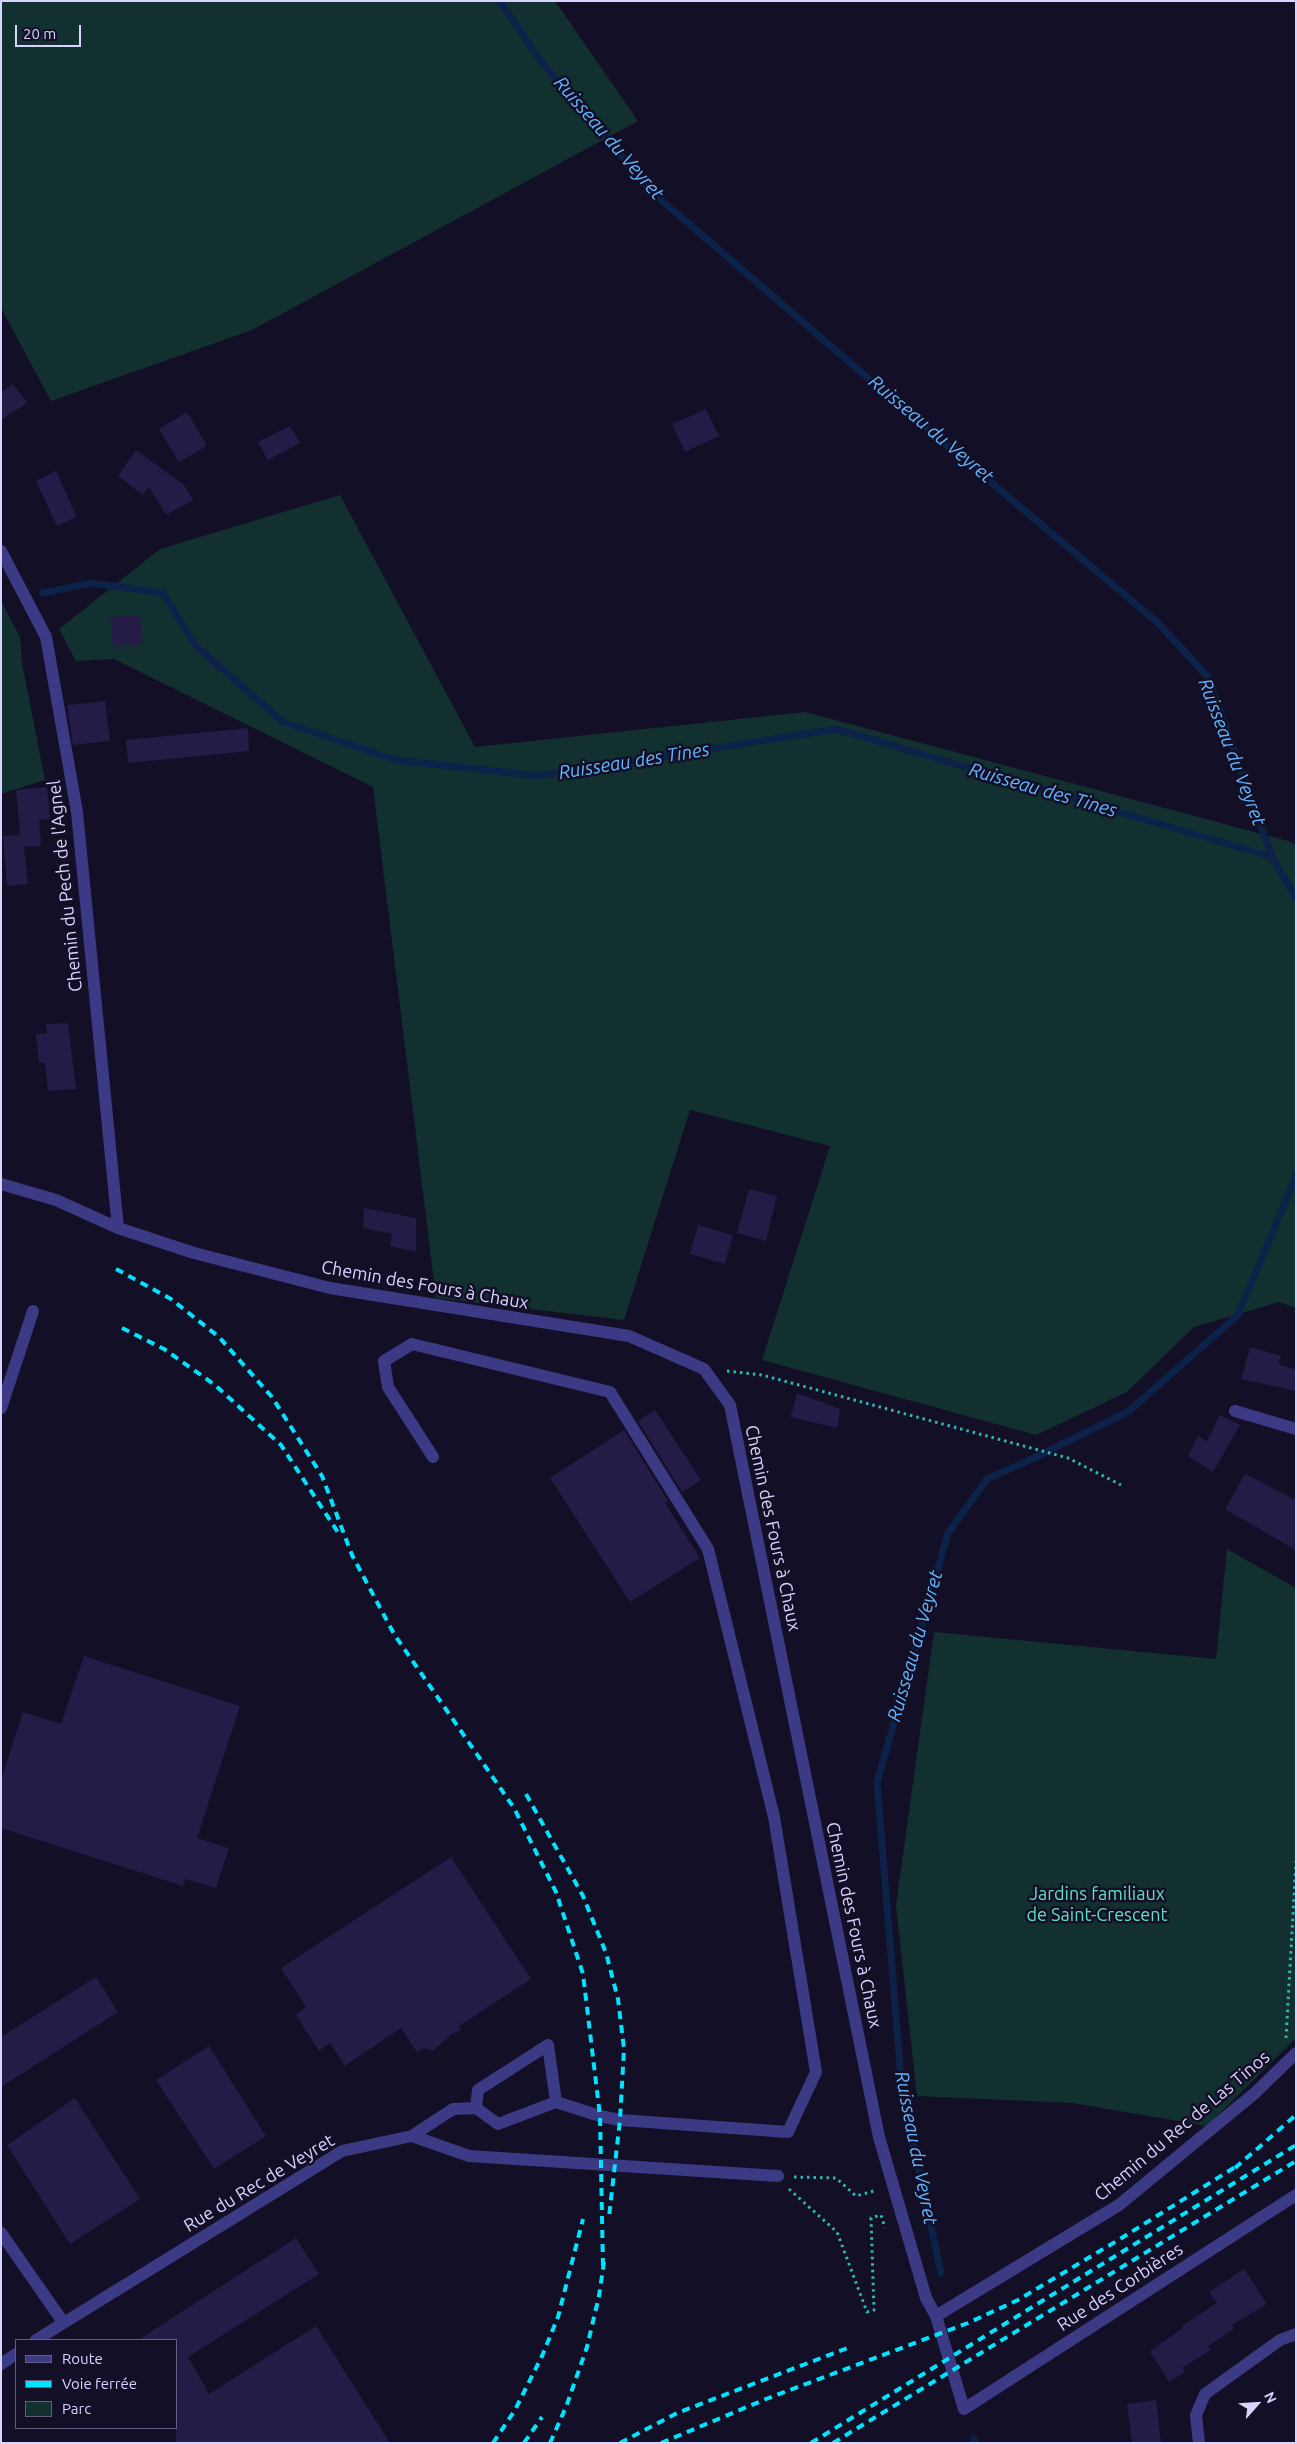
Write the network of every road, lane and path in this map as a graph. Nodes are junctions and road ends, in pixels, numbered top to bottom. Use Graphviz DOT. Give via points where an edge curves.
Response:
graph roads {
  1 [pos="1,551"];
  2 [pos="1,1184"];
  3 [pos="118,1228"];
  4 [pos="33,1311"];
  5 [pos="704,1369"];
  6 [pos="1,1408"];
  7 [pos="1235,1411"];
  8 [pos="1296,1429"];
  9 [pos="433,1456"];
  10 [pos="1121,1485"];
  11 [pos="1296,1861"];
  12 [pos="1296,2053"];
  13 [pos="1284,2064"];
  14 [pos="556,2102"];
  15 [pos="476,2108"];
  16 [pos="412,2136"];
  17 [pos="778,2176"];
  18 [pos="865,2193"];
  19 [pos="1296,2195"];
  20 [pos="1,2233"];
  21 [pos="887,2233"];
  22 [pos="936,2316"];
  23 [pos="63,2322"];
  24 [pos="1296,2334"];
  25 [pos="38,2339"];
  26 [pos="15,2355"];
  27 [pos="1,2364"];
  28 [pos="964,2409"];
  29 [pos="1199,2443"];
  1 -- 3 [label="street, Chemin du Pech de l'Agnel" via="46,637 75,802"];
  2 -- 3 [label="street, Chemin des Fours à Chaux" via="56,1200"];
  3 -- 5 [label="street, Chemin des Fours à Chaux" via="194,1253 330,1288 629,1336"];
  4 -- 6 [label="street"];
  5 -- 10 [label="path" via="762,1375 1068,1458"];
  5 -- 22 [label="street, Chemin des Fours à Chaux" via="730,1405 879,2137 926,2298"];
  7 -- 8 [label="street"];
  9 -- 14 [label="street" via="388,1387 384,1361 412,1344 610,1392 708,1549 774,1817 816,2072 788,2132 620,2120"];
  11 -- 13 [label="path"];
  12 -- 13 [label="street, Chemin du Rec de Las Tinos"];
  13 -- 22 [label="street, Chemin du Rec de Las Tinos" via="1255,2093 1119,2205"];
  14 -- 15 [label="street" via="498,2124"];
  14 -- 15 [label="street" via="548,2045 478,2090"];
  15 -- 16 [label="street" via="453,2109"];
  16 -- 17 [label="street" via="469,2156"];
  16 -- 23 [label="street, Rue du Rec de Veyret" via="342,2151"];
  17 -- 18 [label="path" via="836,2178 856,2196"];
  17 -- 21 [label="path" via="795,2196 838,2232 867,2312 874,2310 871,2218 881,2215"];
  19 -- 28 [label="street, Rue des Corbières"];
  20 -- 23 [label="street"];
  22 -- 28 [label="street, Chemin des Fours à Chaux"];
  23 -- 25 [label="street, Rue du Rec de Veyret"];
  24 -- 29 [label="street" via="1280,2340 1205,2394 1196,2415"];
  26 -- 27 [label="street"];
}
